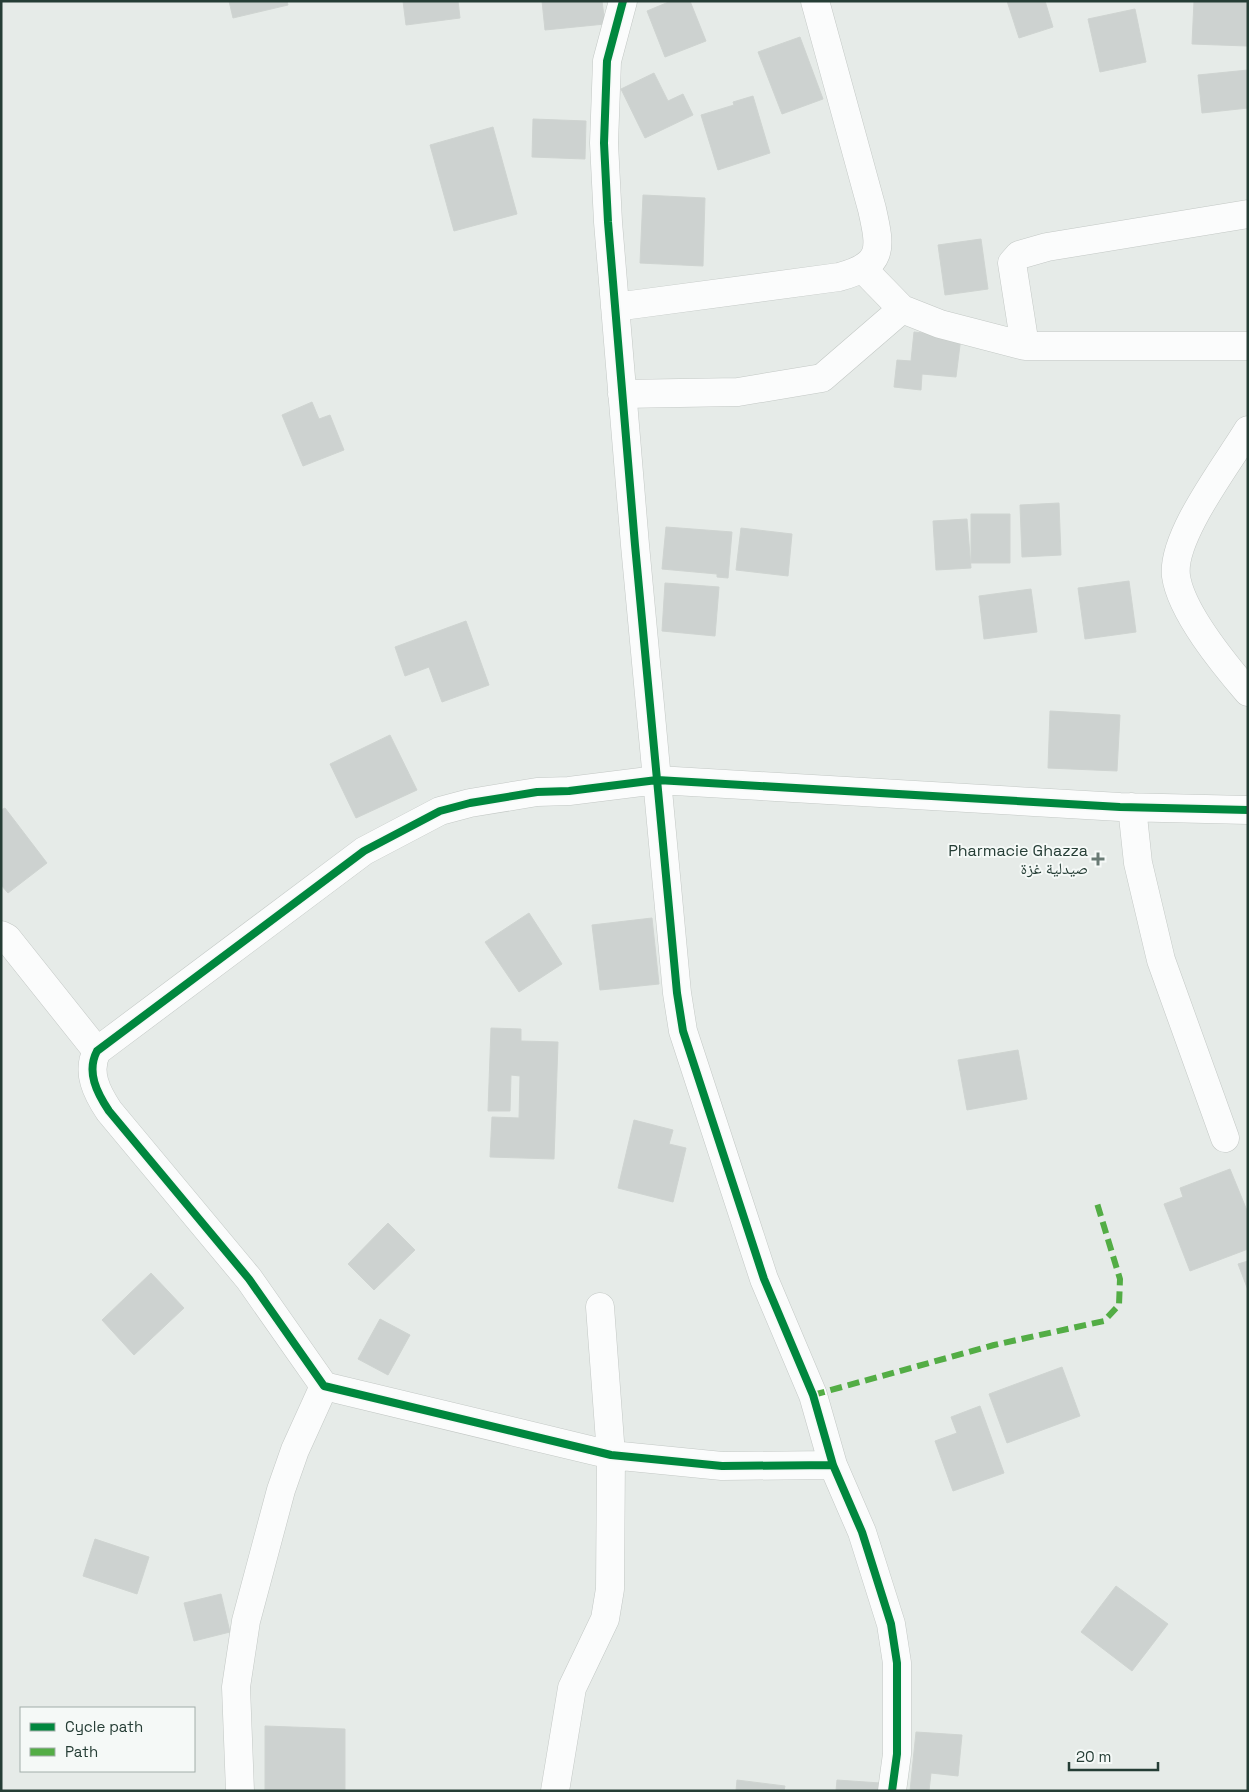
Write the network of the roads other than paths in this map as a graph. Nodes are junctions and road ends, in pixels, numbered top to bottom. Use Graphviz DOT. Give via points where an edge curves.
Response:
graph roads {
  1 [pos="623,1"];
  2 [pos="815,1"];
  3 [pos="1248,214"];
  4 [pos="863,269"];
  5 [pos="615,307"];
  6 [pos="902,309"];
  7 [pos="1025,346"];
  8 [pos="1248,346"];
  9 [pos="622,394"];
  10 [pos="1248,430"];
  11 [pos="1248,692"];
  12 [pos="657,780"];
  13 [pos="1132,807"];
  14 [pos="1248,810"];
  15 [pos="1,935"];
  16 [pos="97,1050"];
  17 [pos="1225,1138"];
  18 [pos="600,1308"];
  19 [pos="324,1386"];
  20 [pos="611,1455"];
  21 [pos="833,1465"];
  22 [pos="240,1791"];
  23 [pos="555,1791"];
  24 [pos="892,1791"];
  1 -- 5 [label="street" via="607,62 603,116"];
  2 -- 4 [label="street" via="877,231 875,257"];
  3 -- 7 [label="street" via="1019,255 1012,263"];
  4 -- 5 [label="street" via="839,277"];
  4 -- 6 [label="street"];
  5 -- 9 [label="street"];
  6 -- 7 [label="street" via="940,324"];
  6 -- 9 [label="street" via="822,378 738,392"];
  7 -- 8 [label="street"];
  9 -- 12 [label="street"];
  10 -- 11 [label="street" via="1178,548 1176,576 1180,594 1193,616 1220,659"];
  12 -- 13 [label="street"];
  12 -- 16 [label="street" via="537,792 440,811 364,851"];
  12 -- 21 [label="street" via="683,1031 764,1279 813,1395"];
  13 -- 14 [label="street"];
  13 -- 17 [label="street" via="1138,862 1161,960"];
  15 -- 16 [label="street"];
  16 -- 19 [label="street" via="93,1076 96,1090 109,1111 249,1279"];
  18 -- 20 [label="street"];
  19 -- 20 [label="street"];
  19 -- 22 [label="street" via="281,1490 246,1621 236,1687"];
  20 -- 21 [label="street" via="722,1466"];
  20 -- 23 [label="street" via="610,1589 605,1619 572,1688"];
  21 -- 24 [label="street" via="862,1532 891,1624 897,1663 897,1754"];
}
